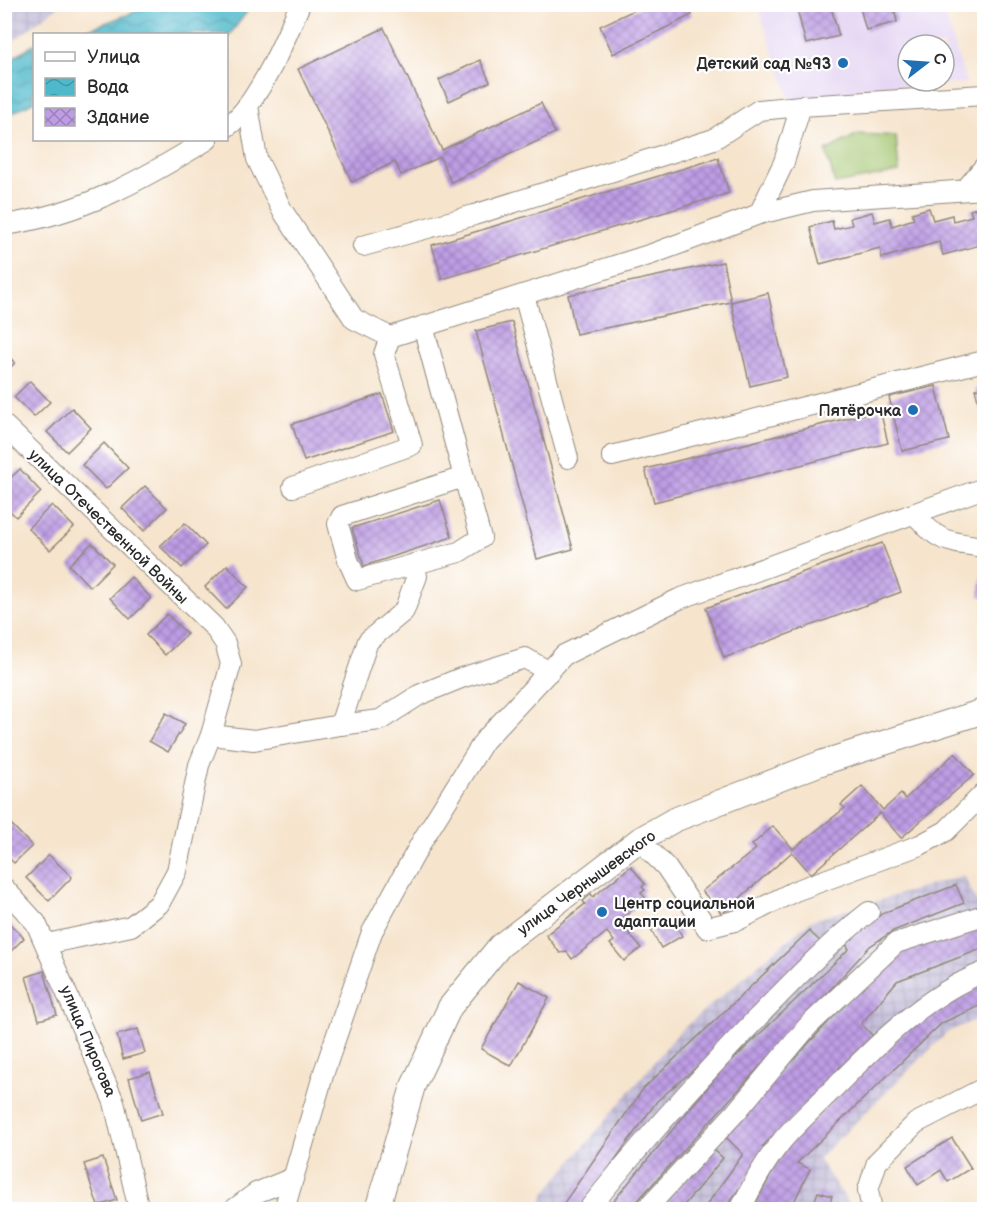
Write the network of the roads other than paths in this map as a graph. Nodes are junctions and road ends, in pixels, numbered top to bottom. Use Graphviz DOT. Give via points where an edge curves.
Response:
graph roads {
  1 [pos="300,4"];
  2 [pos="984,95"];
  3 [pos="248,106"];
  4 [pos="801,106"];
  5 [pos="228,126"];
  6 [pos="205,141"];
  7 [pos="984,167"];
  8 [pos="984,189"];
  9 [pos="965,190"];
  10 [pos="759,214"];
  11 [pos="4,225"];
  12 [pos="363,246"];
  13 [pos="524,296"];
  14 [pos="423,326"];
  15 [pos="390,337"];
  16 [pos="984,361"];
  17 [pos="4,425"];
  18 [pos="612,456"];
  19 [pos="568,458"];
  20 [pos="464,477"];
  21 [pos="293,487"];
  22 [pos="984,488"];
  23 [pos="915,514"];
  24 [pos="984,547"];
  25 [pos="414,564"];
  26 [pos="549,672"];
  27 [pos="984,711"];
  28 [pos="340,725"];
  29 [pos="211,735"];
  30 [pos="984,793"];
  31 [pos="639,840"];
  32 [pos="4,888"];
  33 [pos="869,912"];
  34 [pos="984,915"];
  35 [pos="47,944"];
  36 [pos="984,972"];
  37 [pos="984,1088"];
  38 [pos="293,1178"];
  39 [pos="139,1209"];
  40 [pos="233,1209"];
  41 [pos="284,1209"];
  42 [pos="377,1209"];
  43 [pos="588,1209"];
  44 [pos="645,1209"];
  45 [pos="740,1209"];
  46 [pos="872,1209"];
  1 -- 3 [label="street"];
  2 -- 4 [label="street"];
  3 -- 5 [label="street" via="240,119"];
  3 -- 15 [label="street" via="257,159 282,210 354,319"];
  4 -- 10 [label="street" via="783,162"];
  4 -- 12 [label="street" via="759,110 714,139"];
  6 -- 11 [label="street" via="150,176 103,198 42,220"];
  7 -- 9 [label="street"];
  8 -- 9 [label="street"];
  9 -- 10 [label="street" via="813,201"];
  10 -- 13 [label="street"];
  13 -- 14 [label="street"];
  13 -- 19 [label="street"];
  14 -- 15 [label="street"];
  14 -- 20 [label="street"];
  15 -- 21 [label="street" via="384,354 412,445"];
  16 -- 18 [label="street"];
  17 -- 29 [label="street, улица Отечественной Войны" via="214,627 231,664"];
  20 -- 25 [label="street" via="481,538 459,552"];
  20 -- 25 [label="street" via="342,516 338,524 357,580"];
  22 -- 23 [label="street"];
  23 -- 24 [label="street" via="930,532 949,542"];
  23 -- 26 [label="street" via="679,599 564,656"];
  25 -- 28 [label="street" via="417,576 404,611 368,641"];
  26 -- 28 [label="street" via="525,658 419,695 380,720"];
  26 -- 38 [label="street" via="484,741 372,932"];
  27 -- 31 [label="main road, улица Чернышевского" via="821,763 674,820"];
  28 -- 29 [label="street" via="254,740"];
  29 -- 35 [label="street, улица Отечественной Войны" via="199,765 177,871 159,903 131,926"];
  30 -- 31 [label="street" via="946,831 920,845 795,891 738,920 706,928 666,867"];
  31 -- 42 [label="main road, улица Чернышевского" via="500,945 450,1007 413,1086"];
  32 -- 35 [label="street, улица Пирогова" via="36,923"];
  33 -- 43 [label="street" via="831,942 726,1050"];
  34 -- 44 [label="street" via="896,943 808,1026 736,1112"];
  35 -- 39 [label="street, улица Пирогова" via="114,1102"];
  36 -- 45 [label="street" via="910,1015 856,1065 781,1142"];
  37 -- 46 [label="street" via="916,1123 877,1162 868,1190"];
  38 -- 40 [label="street" via="256,1193"];
  38 -- 41 [label="street"];
}
